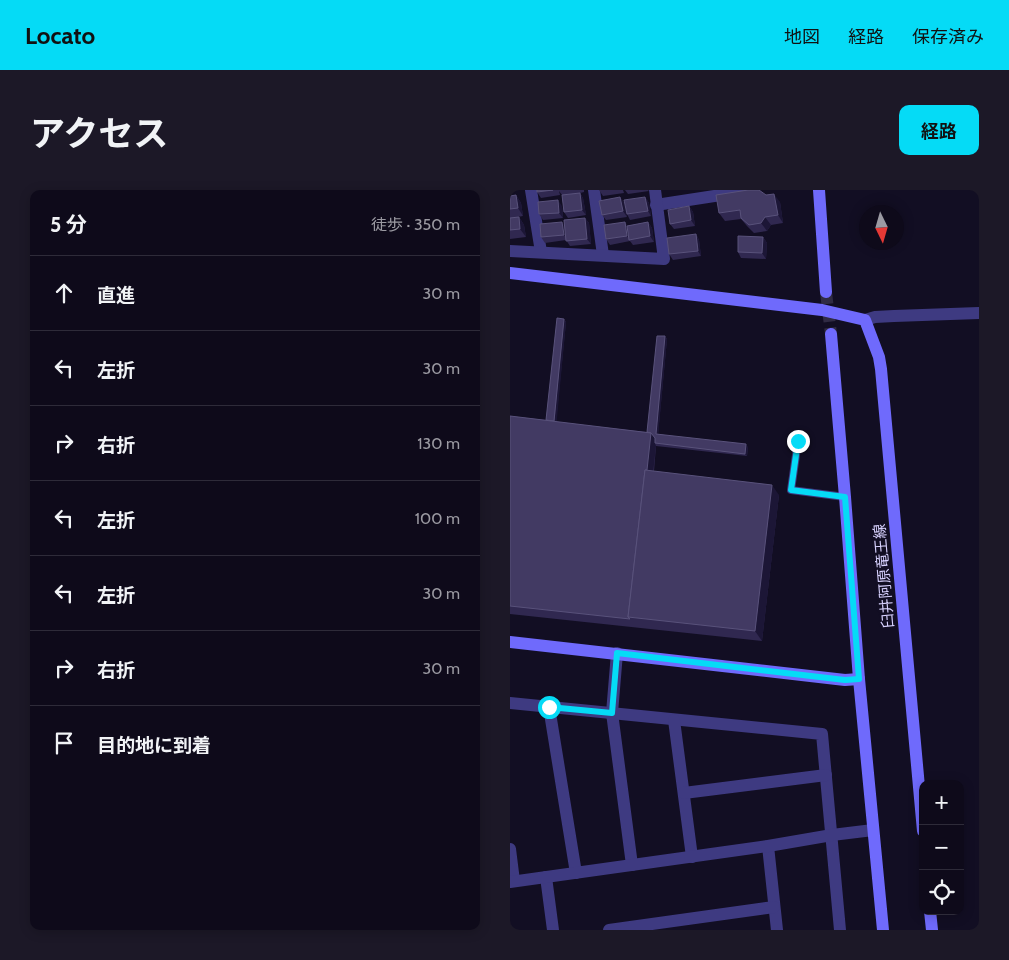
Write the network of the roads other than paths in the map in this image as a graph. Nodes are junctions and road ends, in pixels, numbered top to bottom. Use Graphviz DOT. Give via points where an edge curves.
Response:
graph roads {
  1 [pos="531,190"];
  2 [pos="594,190"];
  3 [pos="654,190"];
  4 [pos="753,190"];
  5 [pos="819,190"];
  6 [pos="717,193"];
  7 [pos="656,205"];
  8 [pos="510,250"];
  9 [pos="541,252"];
  10 [pos="603,255"];
  11 [pos="510,273"];
  12 [pos="826,292"];
  13 [pos="979,313"];
  14 [pos="865,320"];
  15 [pos="831,334"];
  16 [pos="798,441"];
  17 [pos="845,497"];
  18 [pos="510,642"];
  19 [pos="617,653"];
  20 [pos="859,679"];
  21 [pos="510,703"];
  22 [pos="549,707"];
  23 [pos="612,713"];
  24 [pos="674,720"];
  25 [pos="826,775"];
  26 [pos="684,793"];
  27 [pos="922,825"];
  28 [pos="873,830"];
  29 [pos="832,835"];
  30 [pos="768,846"];
  31 [pos="510,849"];
  32 [pos="692,856"];
  33 [pos="632,865"];
  34 [pos="576,873"];
  35 [pos="546,877"];
  36 [pos="512,882"];
  37 [pos="774,907"];
  38 [pos="930,915"];
  39 [pos="553,930"];
  40 [pos="609,930"];
  41 [pos="777,930"];
  42 [pos="840,930"];
  43 [pos="883,930"];
  44 [pos="932,930"];
  1 -- 9 [label="street"];
  2 -- 10 [label="street"];
  3 -- 7 [label="street"];
  4 -- 6 [label="street"];
  5 -- 12 [label="street"];
  6 -- 7 [label="street"];
  7 -- 10 [label="street" via="664,258"];
  8 -- 9 [label="street"];
  9 -- 10 [label="street"];
  11 -- 14 [label="street" via="822,310"];
  13 -- 14 [label="street"];
  14 -- 27 [label="street, 臼井阿原竜王線" via="881,369"];
  15 -- 17 [label="street"];
  16 -- 17 [label="lane" via="791,490"];
  17 -- 20 [label="street"];
  18 -- 19 [label="street"];
  19 -- 20 [label="street"];
  19 -- 23 [label="street"];
  20 -- 28 [label="street"];
  21 -- 22 [label="street"];
  22 -- 23 [label="street"];
  22 -- 34 [label="street"];
  23 -- 24 [label="street"];
  23 -- 33 [label="street"];
  24 -- 25 [label="street" via="822,734"];
  24 -- 26 [label="street"];
  25 -- 26 [label="street"];
  25 -- 29 [label="street"];
  26 -- 32 [label="street"];
  28 -- 29 [label="street"];
  28 -- 43 [label="street"];
  29 -- 30 [label="street"];
  29 -- 42 [label="street"];
  30 -- 32 [label="street"];
  30 -- 37 [label="street"];
  31 -- 36 [label="street"];
  32 -- 33 [label="street"];
  33 -- 34 [label="street"];
  34 -- 35 [label="street"];
  35 -- 36 [label="street"];
  35 -- 39 [label="street"];
  37 -- 40 [label="street"];
  37 -- 41 [label="street"];
  38 -- 44 [label="street"];
}
